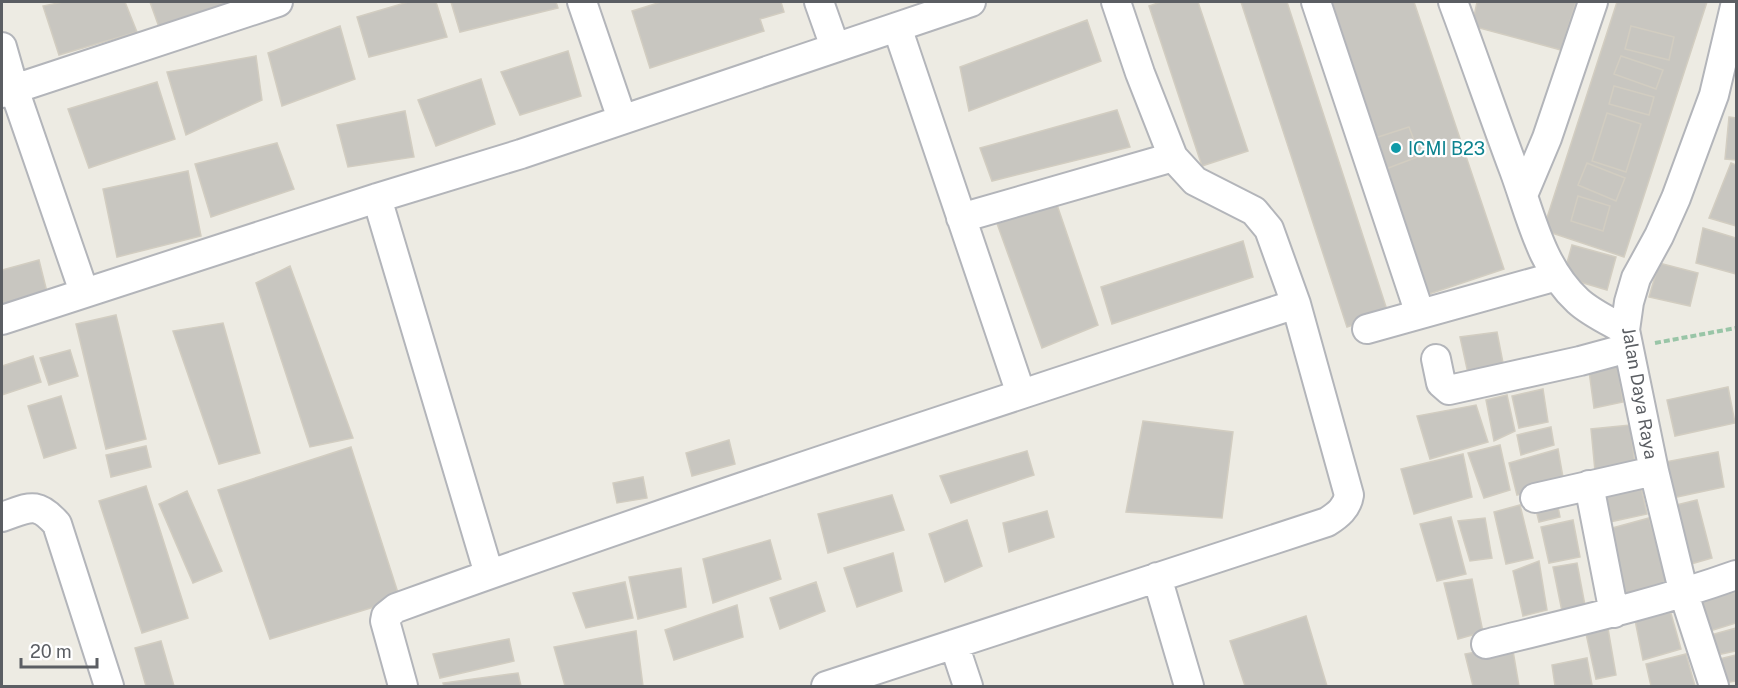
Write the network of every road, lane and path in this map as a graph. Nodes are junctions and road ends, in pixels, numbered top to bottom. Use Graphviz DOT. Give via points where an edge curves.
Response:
graph roads {
  1 [pos="278,2"];
  2 [pos="582,2"];
  3 [pos="819,2"];
  4 [pos="1116,2"];
  5 [pos="1316,2"];
  6 [pos="1453,2"];
  7 [pos="1593,2"];
  8 [pos="1737,2"];
  9 [pos="960,3"];
  10 [pos="897,27"];
  11 [pos="2,47"];
  12 [pos="835,47"];
  13 [pos="8,91"];
  14 [pos="1725,98"];
  15 [pos="622,119"];
  16 [pos="1173,157"];
  17 [pos="1523,195"];
  18 [pos="377,198"];
  19 [pos="961,218"];
  20 [pos="1557,276"];
  21 [pos="84,292"];
  22 [pos="1296,304"];
  23 [pos="1420,314"];
  24 [pos="2,320"];
  25 [pos="1737,328"];
  26 [pos="1366,329"];
  27 [pos="1627,339"];
  28 [pos="1436,359"];
  29 [pos="1021,394"];
  30 [pos="1654,471"];
  31 [pos="1589,485"];
  32 [pos="1535,498"];
  33 [pos="2,517"];
  34 [pos="489,574"];
  35 [pos="1737,574"];
  36 [pos="1157,577"];
  37 [pos="1684,594"];
  38 [pos="1614,612"];
  39 [pos="954,644"];
  40 [pos="1486,644"];
  41 [pos="109,687"];
  42 [pos="403,687"];
  43 [pos="826,687"];
  44 [pos="968,687"];
  45 [pos="1189,687"];
  46 [pos="1714,687"];
  1 -- 13 [label="street"];
  2 -- 15 [label="street"];
  3 -- 12 [label="street"];
  4 -- 16 [label="street"];
  5 -- 23 [label="street"];
  6 -- 17 [label="street"];
  7 -- 17 [label="street" via="1547,138"];
  8 -- 14 [label="street, Jalan Daya Raya"];
  9 -- 10 [label="street"];
  10 -- 12 [label="street"];
  10 -- 19 [label="street"];
  11 -- 13 [label="street"];
  12 -- 15 [label="street"];
  13 -- 21 [label="street"];
  14 -- 27 [label="street, Jalan Daya Raya" via="1636,278 1629,302"];
  15 -- 18 [label="street"];
  16 -- 19 [label="street"];
  16 -- 22 [label="street" via="1196,181 1262,219"];
  17 -- 20 [label="street" via="1534,231"];
  18 -- 21 [label="street"];
  18 -- 34 [label="street"];
  19 -- 29 [label="street"];
  20 -- 23 [label="street"];
  20 -- 27 [label="street" via="1578,301"];
  21 -- 24 [label="street"];
  22 -- 29 [label="street"];
  22 -- 36 [label="street" via="1348,503 1327,522"];
  23 -- 26 [label="street"];
  25 -- 27 [label="path"];
  27 -- 28 [label="street" via="1580,362 1449,390 1441,383"];
  27 -- 30 [label="street, Jalan Daya Raya"];
  29 -- 34 [label="street"];
  30 -- 31 [label="street"];
  30 -- 37 [label="street, Jalan Daya Raya"];
  31 -- 32 [label="street"];
  31 -- 38 [label="street"];
  33 -- 41 [label="street" via="40,508 57,524"];
  34 -- 42 [label="street" via="396,608 386,616 386,629"];
  35 -- 37 [label="street"];
  36 -- 39 [label="street"];
  36 -- 45 [label="street"];
  37 -- 38 [label="street"];
  37 -- 46 [label="street, Jalan Daya Raya"];
  38 -- 40 [label="street"];
  39 -- 43 [label="street"];
  39 -- 44 [label="street"];
}
